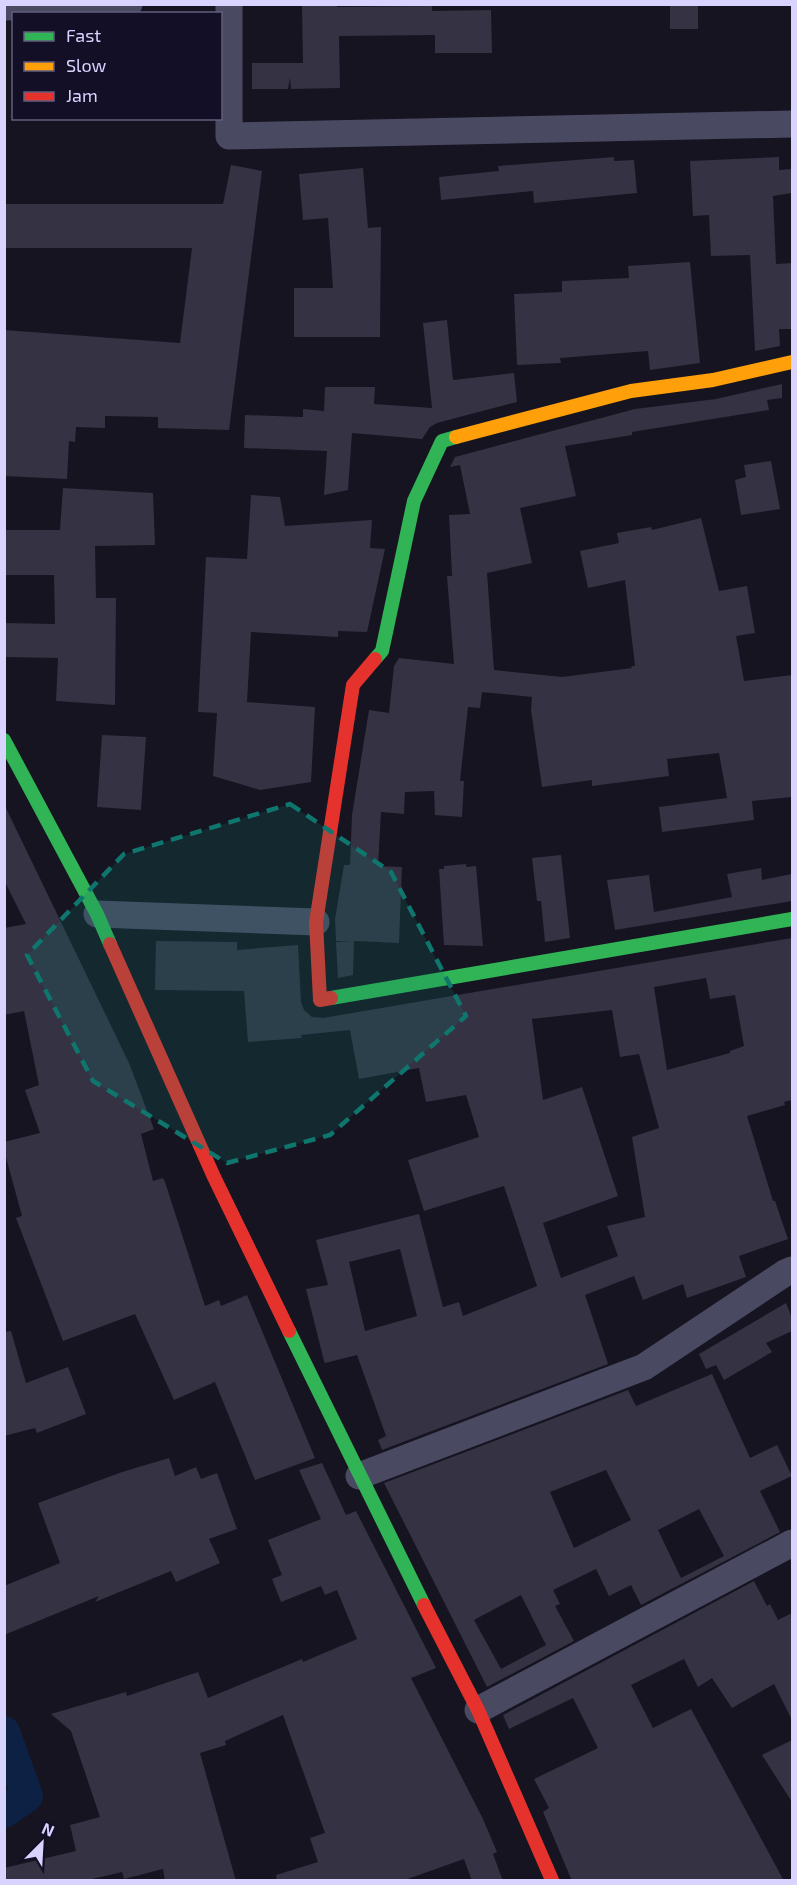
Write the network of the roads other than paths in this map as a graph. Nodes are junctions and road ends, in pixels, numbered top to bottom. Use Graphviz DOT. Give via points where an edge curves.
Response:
graph roads {
  1 [pos="129,4"];
  2 [pos="229,4"];
  3 [pos="4,7"];
  4 [pos="792,124"];
  5 [pos="792,362"];
  6 [pos="4,740"];
  7 [pos="98,914"];
  8 [pos="792,919"];
  9 [pos="316,922"];
  10 [pos="792,1270"];
  11 [pos="359,1476"];
  12 [pos="792,1543"];
  13 [pos="478,1710"];
  14 [pos="552,1881"];
  1 -- 3 [label="street"];
  2 -- 4 [label="street" via="229,136"];
  5 -- 9 [label="street" via="713,380 632,391 442,441 414,501 382,651 352,685"];
  6 -- 7 [label="street"];
  7 -- 9 [label="street"];
  7 -- 11 [label="street" via="214,1177"];
  8 -- 9 [label="street" via="320,1000"];
  10 -- 11 [label="street" via="644,1367"];
  11 -- 13 [label="street"];
  12 -- 13 [label="street"];
  13 -- 14 [label="street"];
}
